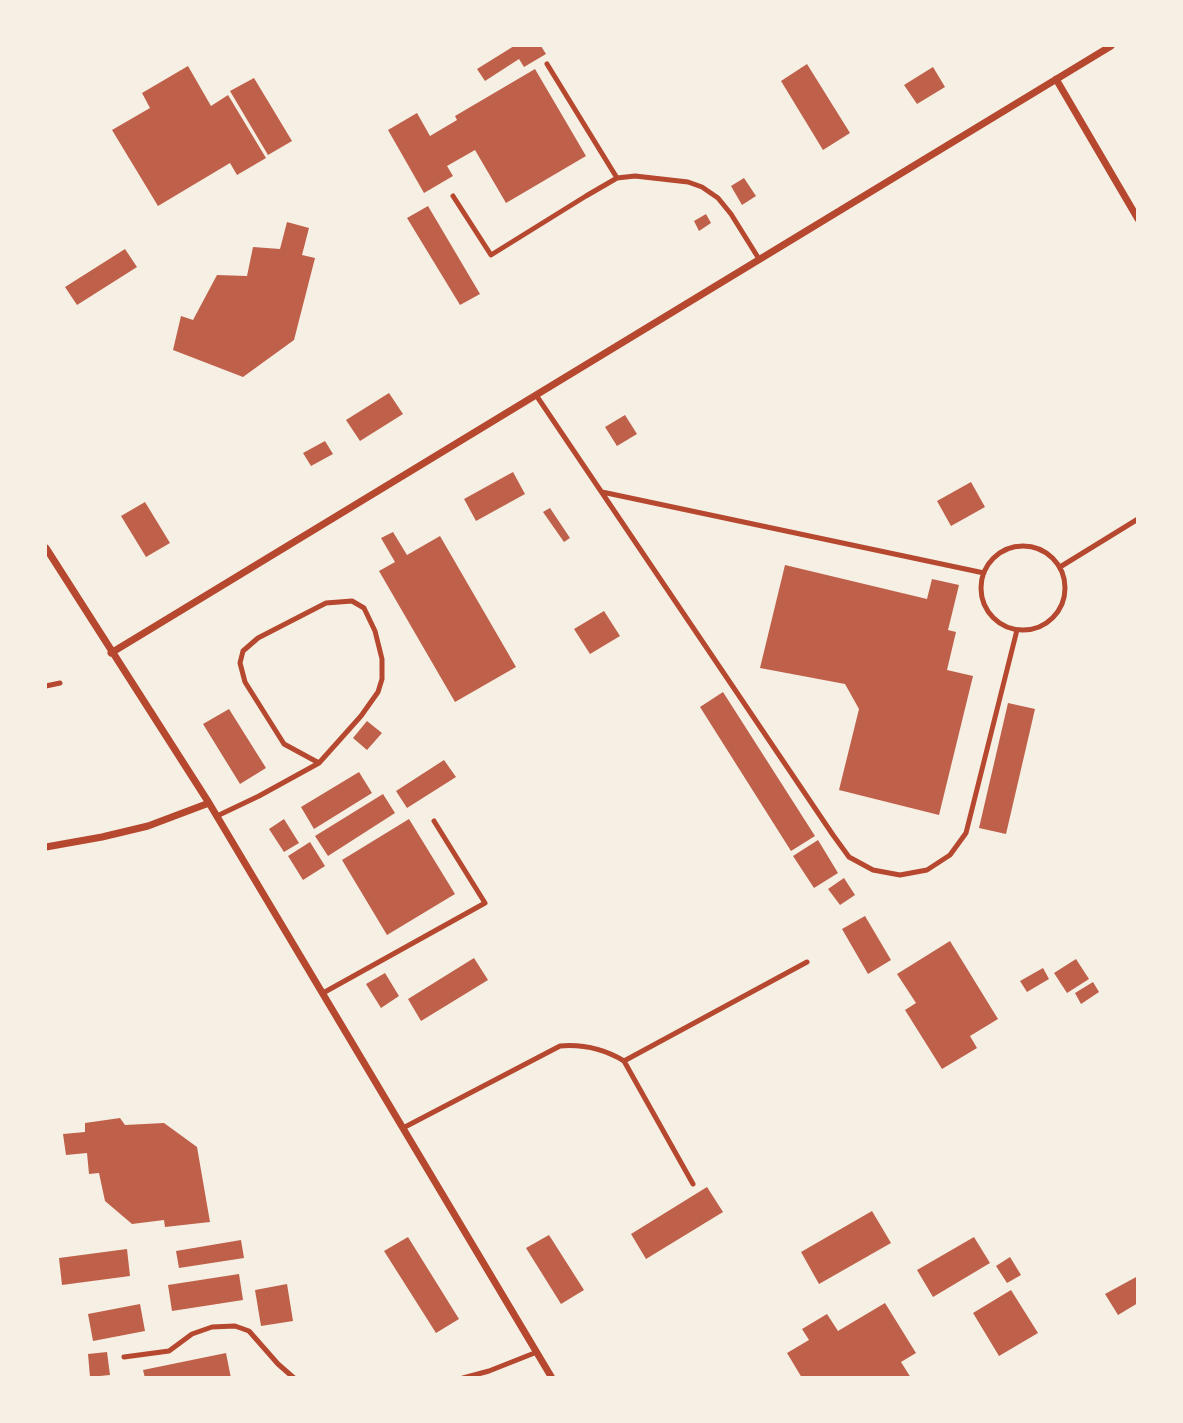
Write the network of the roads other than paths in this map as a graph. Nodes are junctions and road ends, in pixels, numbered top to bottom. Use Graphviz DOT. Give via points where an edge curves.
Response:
graph roads {
  1 [pos="1111,46"];
  2 [pos="547,64"];
  3 [pos="1056,79"];
  4 [pos="617,178"];
  5 [pos="453,196"];
  6 [pos="1138,219"];
  7 [pos="759,259"];
  8 [pos="536,395"];
  9 [pos="602,492"];
  10 [pos="1138,519"];
  11 [pos="46,548"];
  12 [pos="1060,566"];
  13 [pos="984,573"];
  14 [pos="1017,630"];
  15 [pos="111,653"];
  16 [pos="60,683"];
  17 [pos="46,686"];
  18 [pos="319,764"];
  19 [pos="209,803"];
  20 [pos="217,816"];
  21 [pos="434,821"];
  22 [pos="46,846"];
  23 [pos="807,962"];
  24 [pos="323,993"];
  25 [pos="624,1060"];
  26 [pos="403,1128"];
  27 [pos="693,1184"];
  28 [pos="537,1352"];
  29 [pos="124,1357"];
  30 [pos="294,1377"];
  31 [pos="463,1377"];
  32 [pos="552,1377"];
  1 -- 3 [label="street"];
  2 -- 4 [label="lane"];
  3 -- 6 [label="street"];
  3 -- 7 [label="street"];
  4 -- 5 [label="lane" via="491,255"];
  4 -- 7 [label="lane" via="635,176 702,187 731,214"];
  7 -- 8 [label="street"];
  8 -- 9 [label="lane"];
  8 -- 15 [label="street"];
  9 -- 13 [label="lane"];
  9 -- 14 [label="lane" via="833,835 849,857 873,870 900,875 927,870 950,855 966,833"];
  10 -- 12 [label="lane"];
  11 -- 15 [label="street"];
  12 -- 13 [label="lane" via="1047,553 1029,546 1010,548 994,557"];
  12 -- 14 [label="lane" via="1065,597 1059,611 1033,629"];
  13 -- 14 [label="lane" via="981,591 987,609 999,623"];
  15 -- 19 [label="street"];
  16 -- 17 [label="lane"];
  18 -- 18 [label="lane" via="361,716 383,679 375,631 364,608 352,601 326,603 258,638 243,651 240,663 245,682 284,744"];
  18 -- 20 [label="lane"];
  19 -- 20 [label="street"];
  19 -- 22 [label="street" via="148,826"];
  20 -- 24 [label="street"];
  21 -- 24 [label="lane" via="485,902"];
  23 -- 25 [label="lane"];
  24 -- 26 [label="street"];
  25 -- 26 [label="lane" via="593,1047 560,1046"];
  25 -- 27 [label="lane"];
  26 -- 28 [label="street"];
  28 -- 31 [label="lane"];
  28 -- 32 [label="street"];
  29 -- 30 [label="lane" via="169,1351 212,1326 235,1326 249,1331"];
}
